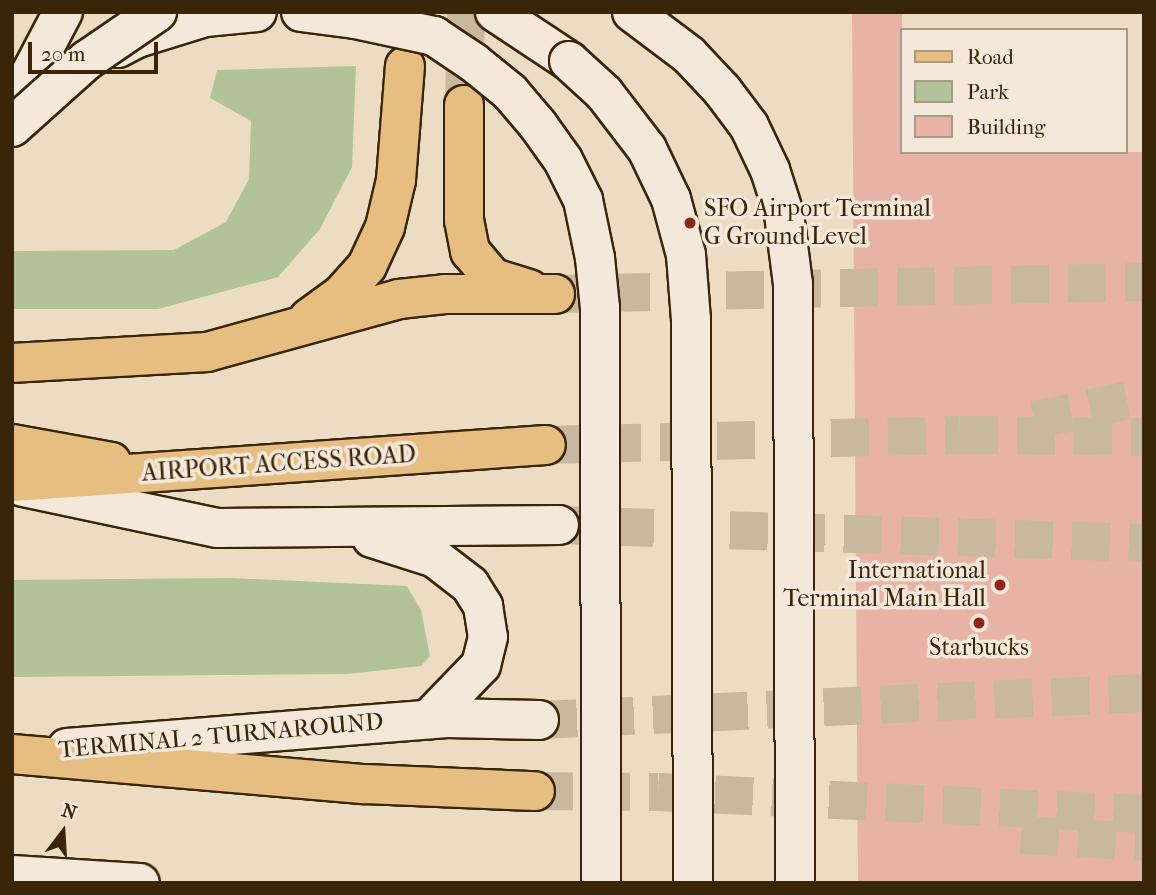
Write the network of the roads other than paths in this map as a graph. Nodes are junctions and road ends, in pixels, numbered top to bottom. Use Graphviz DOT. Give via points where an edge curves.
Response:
graph roads {
  1 [pos="63,12"];
  2 [pos="157,12"];
  3 [pos="257,12"];
  4 [pos="301,12"];
  5 [pos="495,12"];
  6 [pos="632,12"];
  7 [pos="405,66"];
  8 [pos="464,105"];
  9 [pos="12,109"];
  10 [pos="12,120"];
  11 [pos="12,127"];
  12 [pos="265,337"];
  13 [pos="12,363"];
  14 [pos="12,444"];
  15 [pos="545,445"];
  16 [pos="168,473"];
  17 [pos="12,483"];
  18 [pos="307,526"];
  19 [pos="559,526"];
  20 [pos="429,719"];
  21 [pos="538,720"];
  22 [pos="12,753"];
  23 [pos="86,760"];
  24 [pos="12,772"];
  25 [pos="535,791"];
  26 [pos="12,875"];
  27 [pos="140,883"];
  28 [pos="601,883"];
  29 [pos="693,883"];
  30 [pos="795,883"];
  1 -- 9 [label="main road"];
  2 -- 11 [label="main road, bridge" via="87,60"];
  3 -- 10 [label="main road, bridge" via="205,17 137,38 69,74"];
  4 -- 28 [label="main road, bridge" via="434,36 473,62 510,92 538,125 583,200 600,309"];
  5 -- 29 [label="main road, bridge" via="569,61 624,117 658,172 684,242 691,320"];
  6 -- 30 [label="main road, bridge" via="689,55 722,90 748,126 770,170 784,214 793,284"];
  7 -- 12 [label="main road" via="396,180 384,228 367,266 341,295 310,317"];
  8 -- 12 [label="main road" via="464,220 470,251 492,278 555,294 445,294 399,299"];
  12 -- 13 [label="main road" via="207,352"];
  14 -- 16 [label="main road"];
  15 -- 16 [label="main road, AIRPORT ACCESS ROAD"];
  16 -- 17 [label="main road, AIRPORT ACCESS ROAD"];
  17 -- 18 [label="main road" via="218,528"];
  18 -- 19 [label="main road"];
  18 -- 20 [label="main road" via="386,541 435,558 454,570 477,596 488,637 481,664"];
  20 -- 21 [label="main road, TERMINAL 2 TURNAROUND"];
  20 -- 22 [label="main road, TERMINAL 2 TURNAROUND"];
  22 -- 23 [label="main road"];
  23 -- 24 [label="main road"];
  23 -- 25 [label="main road" via="365,784"];
  26 -- 27 [label="main road"];
}
